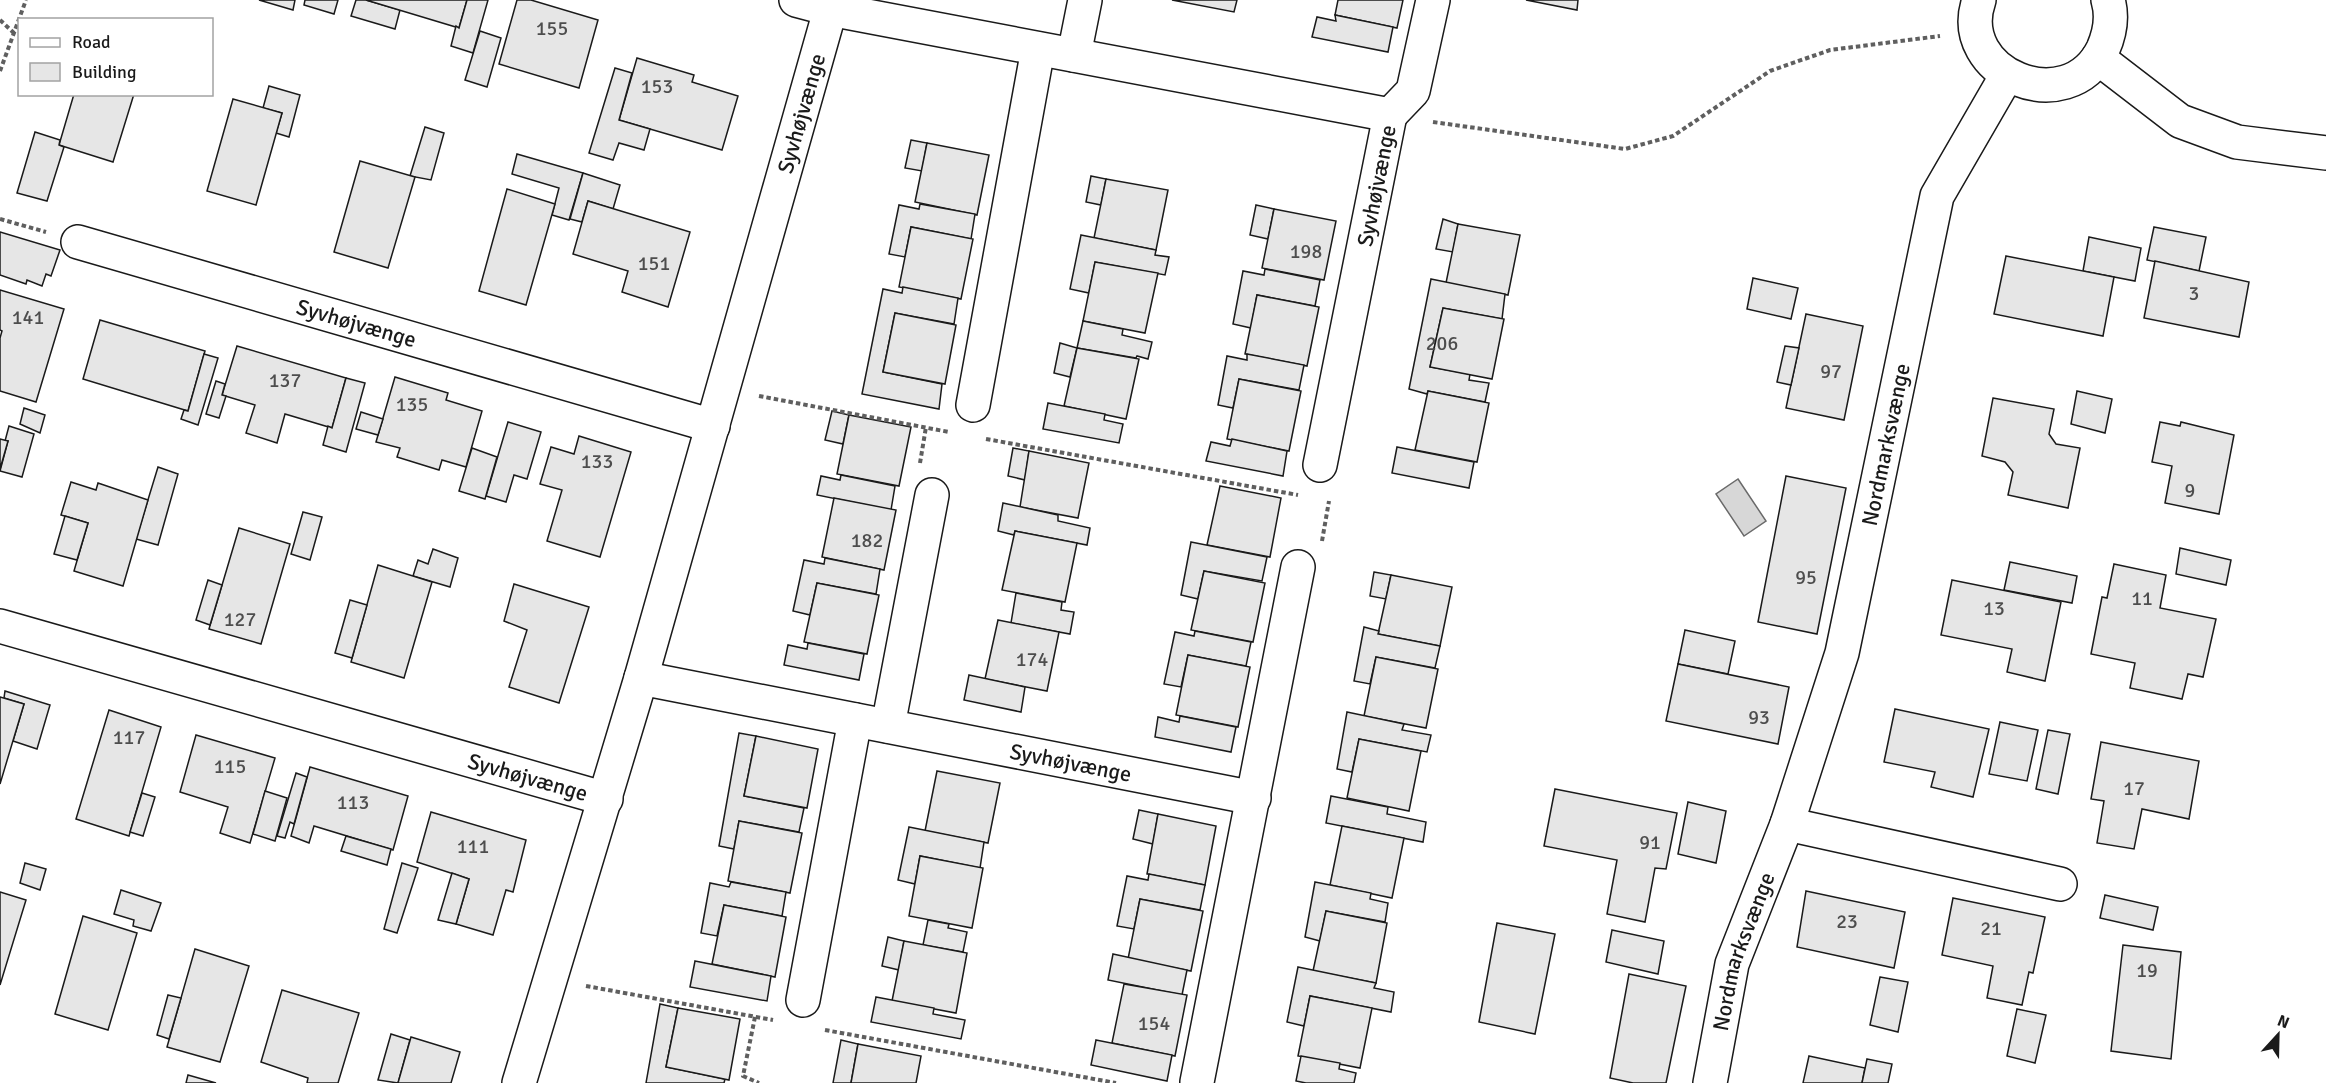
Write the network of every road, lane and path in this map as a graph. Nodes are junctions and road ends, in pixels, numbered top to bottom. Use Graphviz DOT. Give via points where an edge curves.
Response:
graph roads {
  1 [pos="26,0"];
  2 [pos="796,0"];
  3 [pos="1085,0"];
  4 [pos="1433,0"];
  5 [pos="2108,0"];
  6 [pos="831,5"];
  7 [pos="1978,16"];
  8 [pos="19,18"];
  9 [pos="0,20"];
  10 [pos="18,22"];
  11 [pos="14,33"];
  12 [pos="1038,49"];
  13 [pos="1074,55"];
  14 [pos="2098,58"];
  15 [pos="0,71"];
  16 [pos="2007,75"];
  17 [pos="1390,115"];
  18 [pos="2326,153"];
  19 [pos="0,219"];
  20 [pos="78,242"];
  21 [pos="723,390"];
  22 [pos="973,405"];
  23 [pos="713,426"];
  24 [pos="984,439"];
  25 [pos="1320,465"];
  26 [pos="932,495"];
  27 [pos="1306,496"];
  28 [pos="1317,498"];
  29 [pos="1299,567"];
  30 [pos="0,626"];
  31 [pos="641,678"];
  32 [pos="855,720"];
  33 [pos="888,726"];
  34 [pos="1254,798"];
  35 [pos="606,800"];
  36 [pos="1787,824"];
  37 [pos="2060,884"];
  38 [pos="551,980"];
  39 [pos="755,1017"];
  40 [pos="801,1017"];
  41 [pos="1197,1082"];
  42 [pos="519,1083"];
  43 [pos="759,1083"];
  44 [pos="1116,1083"];
  45 [pos="1710,1083"];
  1 -- 8 [label="path"];
  2 -- 6 [label="street, Syvhøjvænge"];
  3 -- 13 [label="street"];
  4 -- 17 [label="street" via="1413,91"];
  5 -- 14 [label="street" via="2109,36"];
  6 -- 12 [label="street, Syvhøjvænge"];
  6 -- 21 [label="street, Syvhøjvænge"];
  7 -- 16 [label="street" via="1983,48"];
  7 -- 17 [label="path" via="1830,50 1770,71 1673,136 1625,149"];
  9 -- 11 [label="path"];
  10 -- 11 [label="path"];
  11 -- 15 [label="path"];
  12 -- 13 [label="street, Syvhøjvænge"];
  12 -- 22 [label="street"];
  13 -- 17 [label="street, Syvhøjvænge"];
  14 -- 16 [label="street" via="2085,72 2046,86 2026,84"];
  14 -- 18 [label="street" via="2180,121 2237,142"];
  16 -- 36 [label="street, Nordmarksvænge" via="1937,196 1842,653"];
  17 -- 25 [label="street, Syvhøjvænge"];
  19 -- 20 [label="path"];
  20 -- 23 [label="street, Syvhøjvænge"];
  21 -- 22 [label="path" via="950,432"];
  21 -- 23 [label="street, Syvhøjvænge"];
  23 -- 31 [label="street, Syvhøjvænge"];
  24 -- 27 [label="path"];
  25 -- 28 [label="path" via="1335,468 1329,501"];
  26 -- 33 [label="street"];
  29 -- 34 [label="street"];
  30 -- 35 [label="street, Syvhøjvænge"];
  31 -- 32 [label="street, Syvhøjvænge"];
  31 -- 35 [label="street, Syvhøjvænge"];
  32 -- 33 [label="street, Syvhøjvænge"];
  32 -- 40 [label="street"];
  33 -- 34 [label="street, Syvhøjvænge"];
  34 -- 41 [label="street"];
  35 -- 38 [label="street, Syvhøjvænge"];
  36 -- 37 [label="street"];
  36 -- 45 [label="street, Nordmarksvænge" via="1732,964"];
  38 -- 39 [label="path"];
  38 -- 42 [label="street, Syvhøjvænge"];
  39 -- 40 [label="path"];
  39 -- 43 [label="path" via="742,1076"];
  40 -- 44 [label="path"];
}
